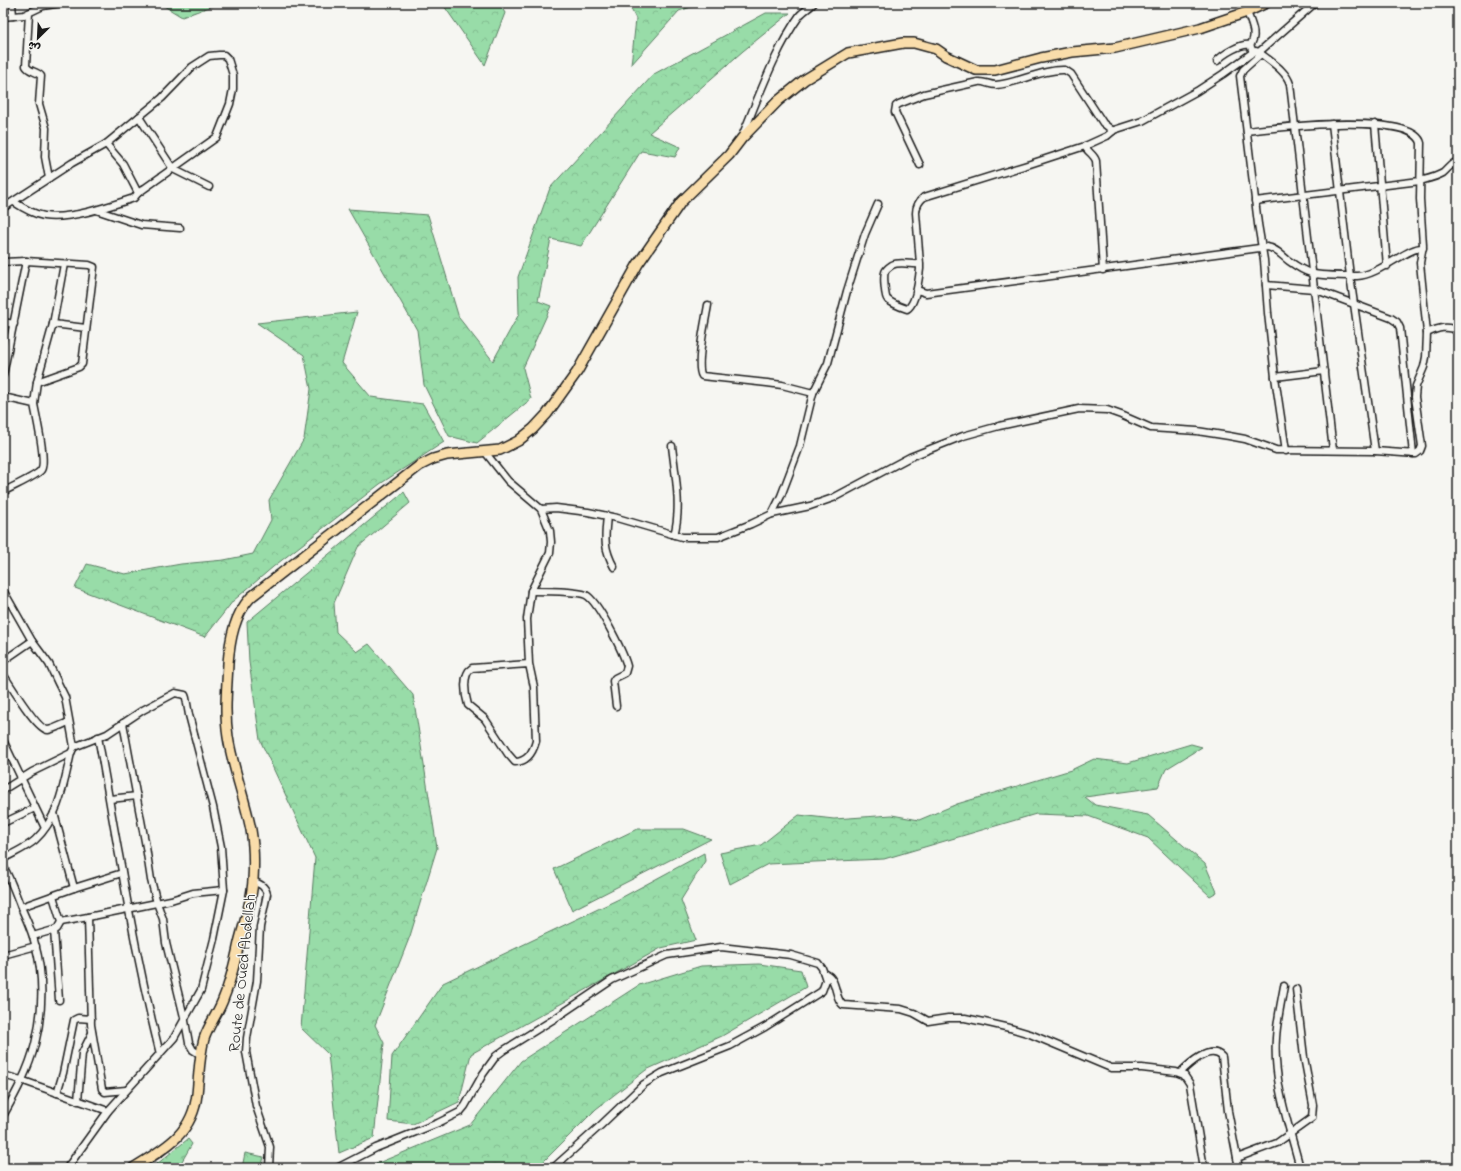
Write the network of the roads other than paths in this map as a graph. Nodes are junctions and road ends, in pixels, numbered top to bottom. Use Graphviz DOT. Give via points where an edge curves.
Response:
graph roads {
  1 [pos="12,3"];
  2 [pos="61,3"];
  3 [pos="814,3"];
  4 [pos="1266,3"];
  5 [pos="1315,3"];
  6 [pos="1248,12"];
  7 [pos="29,14"];
  8 [pos="13,16"];
  9 [pos="3,17"];
  10 [pos="1250,45"];
  11 [pos="1258,53"];
  12 [pos="1217,61"];
  13 [pos="987,71"];
  14 [pos="986,82"];
  15 [pos="139,117"];
  16 [pos="1332,124"];
  17 [pos="1375,124"];
  18 [pos="1295,126"];
  19 [pos="1113,131"];
  20 [pos="1247,131"];
  21 [pos="742,138"];
  22 [pos="106,144"];
  23 [pos="1085,146"];
  24 [pos="1458,161"];
  25 [pos="920,165"];
  26 [pos="173,169"];
  27 [pos="49,178"];
  28 [pos="1420,181"];
  29 [pos="1379,186"];
  30 [pos="209,187"];
  31 [pos="1340,190"];
  32 [pos="138,193"];
  33 [pos="1303,195"];
  34 [pos="1255,201"];
  35 [pos="14,202"];
  36 [pos="878,204"];
  37 [pos="3,208"];
  38 [pos="96,210"];
  39 [pos="180,228"];
  40 [pos="1262,248"];
  41 [pos="1423,248"];
  42 [pos="26,261"];
  43 [pos="3,262"];
  44 [pos="64,264"];
  45 [pos="920,264"];
  46 [pos="1387,266"];
  47 [pos="1103,270"];
  48 [pos="1312,274"];
  49 [pos="1350,276"];
  50 [pos="1266,285"];
  51 [pos="1314,289"];
  52 [pos="917,290"];
  53 [pos="1355,304"];
  54 [pos="708,305"];
  55 [pos="3,322"];
  56 [pos="14,324"];
  57 [pos="52,324"];
  58 [pos="86,328"];
  59 [pos="1458,331"];
  60 [pos="1427,333"];
  61 [pos="1324,371"];
  62 [pos="3,375"];
  63 [pos="1275,377"];
  64 [pos="37,382"];
  65 [pos="813,393"];
  66 [pos="3,397"];
  67 [pos="34,404"];
  68 [pos="672,446"];
  69 [pos="1333,450"];
  70 [pos="1286,451"];
  71 [pos="1375,451"];
  72 [pos="485,452"];
  73 [pos="1412,454"];
  74 [pos="3,492"];
  75 [pos="541,509"];
  76 [pos="772,514"];
  77 [pos="607,516"];
  78 [pos="674,535"];
  79 [pos="614,566"];
  80 [pos="531,591"];
  81 [pos="4,594"];
  82 [pos="32,641"];
  83 [pos="3,661"];
  84 [pos="529,664"];
  85 [pos="3,674"];
  86 [pos="616,706"];
  87 [pos="69,722"];
  88 [pos="123,723"];
  89 [pos="98,737"];
  90 [pos="3,740"];
  91 [pos="73,750"];
  92 [pos="5,751"];
  93 [pos="21,779"];
  94 [pos="3,790"];
  95 [pos="137,796"];
  96 [pos="110,799"];
  97 [pos="35,808"];
  98 [pos="54,813"];
  99 [pos="3,823"];
  100 [pos="45,828"];
  101 [pos="3,859"];
  102 [pos="4,868"];
  103 [pos="122,873"];
  104 [pos="253,880"];
  105 [pos="74,888"];
  106 [pos="224,890"];
  107 [pos="53,896"];
  108 [pos="157,903"];
  109 [pos="21,907"];
  110 [pos="128,908"];
  111 [pos="88,917"];
  112 [pos="61,922"];
  113 [pos="54,930"];
  114 [pos="33,936"];
  115 [pos="36,946"];
  116 [pos="3,955"];
  117 [pos="824,973"];
  118 [pos="1284,986"];
  119 [pos="1296,989"];
  120 [pos="59,1000"];
  121 [pos="91,1019"];
  122 [pos="184,1021"];
  123 [pos="92,1033"];
  124 [pos="160,1054"];
  125 [pos="201,1055"];
  126 [pos="1180,1073"];
  127 [pos="3,1075"];
  128 [pos="21,1080"];
  129 [pos="126,1090"];
  130 [pos="57,1093"];
  131 [pos="78,1101"];
  132 [pos="108,1111"];
  133 [pos="3,1116"];
  134 [pos="1291,1134"];
  135 [pos="1237,1158"];
  136 [pos="67,1168"];
  137 [pos="133,1168"];
  138 [pos="269,1168"];
  139 [pos="337,1168"];
  140 [pos="553,1168"];
  141 [pos="1204,1168"];
  142 [pos="1239,1168"];
  143 [pos="1300,1168"];
  1 -- 8 [label="street"];
  2 -- 7 [label="street" via="43,6"];
  3 -- 21 [label="street" via="801,14 786,39"];
  4 -- 6 [label="main road"];
  5 -- 11 [label="street"];
  6 -- 10 [label="street" via="1254,34 1254,40"];
  6 -- 13 [label="main road" via="1200,28 1115,48 1041,58"];
  7 -- 8 [label="street"];
  7 -- 27 [label="street" via="26,66 41,76 39,104 46,128 45,157"];
  8 -- 9 [label="street"];
  10 -- 11 [label="street"];
  10 -- 12 [label="street" via="1227,52"];
  11 -- 18 [label="street" via="1289,80"];
  11 -- 19 [label="street" via="1142,121"];
  11 -- 20 [label="street" via="1240,76"];
  13 -- 14 [label="street"];
  13 -- 21 [label="main road" via="976,70 936,50 914,43 848,53 783,96"];
  14 -- 19 [label="street" via="995,85 1066,70 1103,123"];
  14 -- 25 [label="street" via="924,94 896,106 895,112"];
  15 -- 22 [label="street"];
  15 -- 26 [label="street"];
  15 -- 26 [label="street" via="192,67 209,56 219,55 228,58 233,75 233,89 217,137"];
  16 -- 17 [label="street"];
  16 -- 18 [label="street"];
  16 -- 31 [label="street"];
  17 -- 28 [label="street" via="1402,129 1417,136 1421,143"];
  17 -- 29 [label="street"];
  18 -- 20 [label="street"];
  18 -- 33 [label="street"];
  19 -- 23 [label="street"];
  20 -- 34 [label="street"];
  21 -- 72 [label="main road" via="729,155 681,202 652,242 577,372 547,414 518,441 500,450"];
  22 -- 27 [label="street"];
  22 -- 32 [label="street" via="123,164"];
  23 -- 45 [label="street" via="924,197 916,209"];
  23 -- 47 [label="street" via="1096,161"];
  24 -- 28 [label="street" via="1439,175"];
  26 -- 30 [label="street"];
  26 -- 32 [label="street"];
  27 -- 35 [label="street"];
  28 -- 29 [label="street"];
  28 -- 41 [label="street"];
  29 -- 31 [label="street"];
  29 -- 46 [label="street"];
  31 -- 33 [label="street"];
  31 -- 49 [label="street"];
  32 -- 38 [label="street" via="134,198"];
  33 -- 34 [label="street"];
  33 -- 48 [label="street"];
  34 -- 40 [label="street"];
  35 -- 37 [label="street"];
  35 -- 38 [label="street" via="26,210 45,216"];
  36 -- 65 [label="street" via="865,234 847,291 827,367"];
  38 -- 39 [label="street" via="141,225"];
  40 -- 47 [label="street"];
  40 -- 48 [label="street" via="1274,249 1290,262"];
  40 -- 50 [label="street"];
  41 -- 46 [label="street" via="1414,249"];
  41 -- 60 [label="street" via="1420,263"];
  42 -- 43 [label="street"];
  42 -- 44 [label="street"];
  42 -- 56 [label="street"];
  44 -- 57 [label="street"];
  44 -- 58 [label="street" via="89,264 94,267"];
  45 -- 52 [label="street"];
  45 -- 52 [label="street" via="894,264 884,275 886,298 905,308 910,306"];
  46 -- 49 [label="street" via="1368,275"];
  47 -- 52 [label="street" via="926,293"];
  48 -- 49 [label="street"];
  48 -- 51 [label="street"];
  49 -- 53 [label="street"];
  50 -- 51 [label="street"];
  50 -- 63 [label="street"];
  51 -- 53 [label="street"];
  51 -- 61 [label="street"];
  53 -- 71 [label="street"];
  53 -- 73 [label="street" via="1394,319 1400,326"];
  54 -- 65 [label="street" via="701,347 702,376 782,385"];
  55 -- 56 [label="street"];
  56 -- 62 [label="street"];
  57 -- 58 [label="street"];
  57 -- 64 [label="street"];
  58 -- 64 [label="street" via="82,364"];
  59 -- 60 [label="street" via="1442,327"];
  60 -- 73 [label="street" via="1425,364 1415,392 1422,446 1418,453"];
  61 -- 63 [label="street"];
  61 -- 69 [label="street"];
  63 -- 70 [label="street"];
  64 -- 67 [label="street"];
  65 -- 76 [label="street" via="800,446"];
  66 -- 67 [label="street"];
  67 -- 74 [label="street" via="43,454 42,469"];
  68 -- 78 [label="street" via="678,522"];
  69 -- 70 [label="street"];
  69 -- 71 [label="street"];
  70 -- 76 [label="street" via="1229,436 1151,428 1114,412 1079,409 963,436 910,457 833,498"];
  71 -- 73 [label="street"];
  72 -- 75 [label="street" via="508,481"];
  72 -- 104 [label="main road" via="447,455 419,466 272,580 243,607 230,643 225,711 232,758 251,832"];
  75 -- 77 [label="street" via="556,508"];
  75 -- 80 [label="street" via="550,531 551,547 547,561"];
  76 -- 78 [label="street" via="718,537"];
  77 -- 78 [label="street"];
  77 -- 79 [label="street" via="606,546"];
  80 -- 84 [label="street" via="527,620"];
  80 -- 86 [label="street" via="584,594 600,611 627,666 625,673 613,681"];
  81 -- 82 [label="street"];
  82 -- 83 [label="street"];
  82 -- 87 [label="street" via="49,664 58,683"];
  84 -- 84 [label="street" via="472,668 467,672 465,681 468,705 485,719 515,762 525,760 536,741 534,687"];
  85 -- 87 [label="street" via="43,728 50,730"];
  87 -- 91 [label="street"];
  88 -- 89 [label="street"];
  88 -- 95 [label="street"];
  88 -- 106 [label="street" via="176,693 185,695 221,846"];
  89 -- 91 [label="street"];
  89 -- 96 [label="street"];
  90 -- 92 [label="street"];
  91 -- 93 [label="street"];
  91 -- 98 [label="street"];
  92 -- 93 [label="street"];
  93 -- 94 [label="street"];
  93 -- 97 [label="street"];
  95 -- 96 [label="street"];
  95 -- 108 [label="street"];
  96 -- 103 [label="street"];
  97 -- 99 [label="street"];
  97 -- 100 [label="street"];
  98 -- 100 [label="street"];
  98 -- 105 [label="street"];
  100 -- 101 [label="street" via="35,840"];
  102 -- 109 [label="street"];
  103 -- 105 [label="street"];
  103 -- 110 [label="street"];
  104 -- 125 [label="main road" via="232,975 205,1038"];
  104 -- 138 [label="street, Route de Oued Abdellah" via="263,886 267,894 260,927 257,981 246,1052 256,1106 270,1147"];
  105 -- 107 [label="street"];
  106 -- 108 [label="street" via="193,893"];
  106 -- 122 [label="street" via="201,990"];
  107 -- 109 [label="street"];
  107 -- 112 [label="street"];
  108 -- 110 [label="street"];
  108 -- 122 [label="street" via="163,919"];
  109 -- 114 [label="street"];
  110 -- 111 [label="street"];
  110 -- 124 [label="street"];
  111 -- 112 [label="street"];
  111 -- 121 [label="street"];
  112 -- 113 [label="street" via="59,928"];
  113 -- 114 [label="street"];
  113 -- 120 [label="street"];
  114 -- 115 [label="street"];
  115 -- 116 [label="street"];
  115 -- 128 [label="street" via="41,991 40,1014 35,1044"];
  117 -- 126 [label="street" via="831,978 843,1005 901,1009 928,1021 965,1018 1030,1034 1108,1067"];
  117 -- 139 [label="street" via="818,963 791,954 722,947 667,955 612,980 496,1056 460,1112 376,1148"];
  117 -- 140 [label="street" via="826,980 822,992 730,1046 662,1073 644,1084"];
  118 -- 134 [label="street" via="1277,1023 1276,1055 1283,1103"];
  119 -- 134 [label="street" via="1313,1114 1310,1121"];
  121 -- 123 [label="street"];
  121 -- 130 [label="street" via="74,1020"];
  122 -- 124 [label="street"];
  122 -- 125 [label="street" via="190,1047"];
  123 -- 129 [label="street" via="102,1089 105,1092"];
  123 -- 131 [label="street" via="82,1053"];
  124 -- 129 [label="street"];
  125 -- 137 [label="main road" via="197,1097 190,1121 173,1141"];
  126 -- 135 [label="street" via="1200,1056 1215,1053 1222,1057"];
  126 -- 141 [label="street" via="1187,1077 1190,1084"];
  127 -- 128 [label="street"];
  128 -- 130 [label="street"];
  128 -- 133 [label="street"];
  129 -- 132 [label="street"];
  130 -- 131 [label="street"];
  131 -- 132 [label="street"];
  132 -- 136 [label="street"];
  134 -- 135 [label="street" via="1269,1147"];
  134 -- 143 [label="street"];
  135 -- 142 [label="street"];
}
